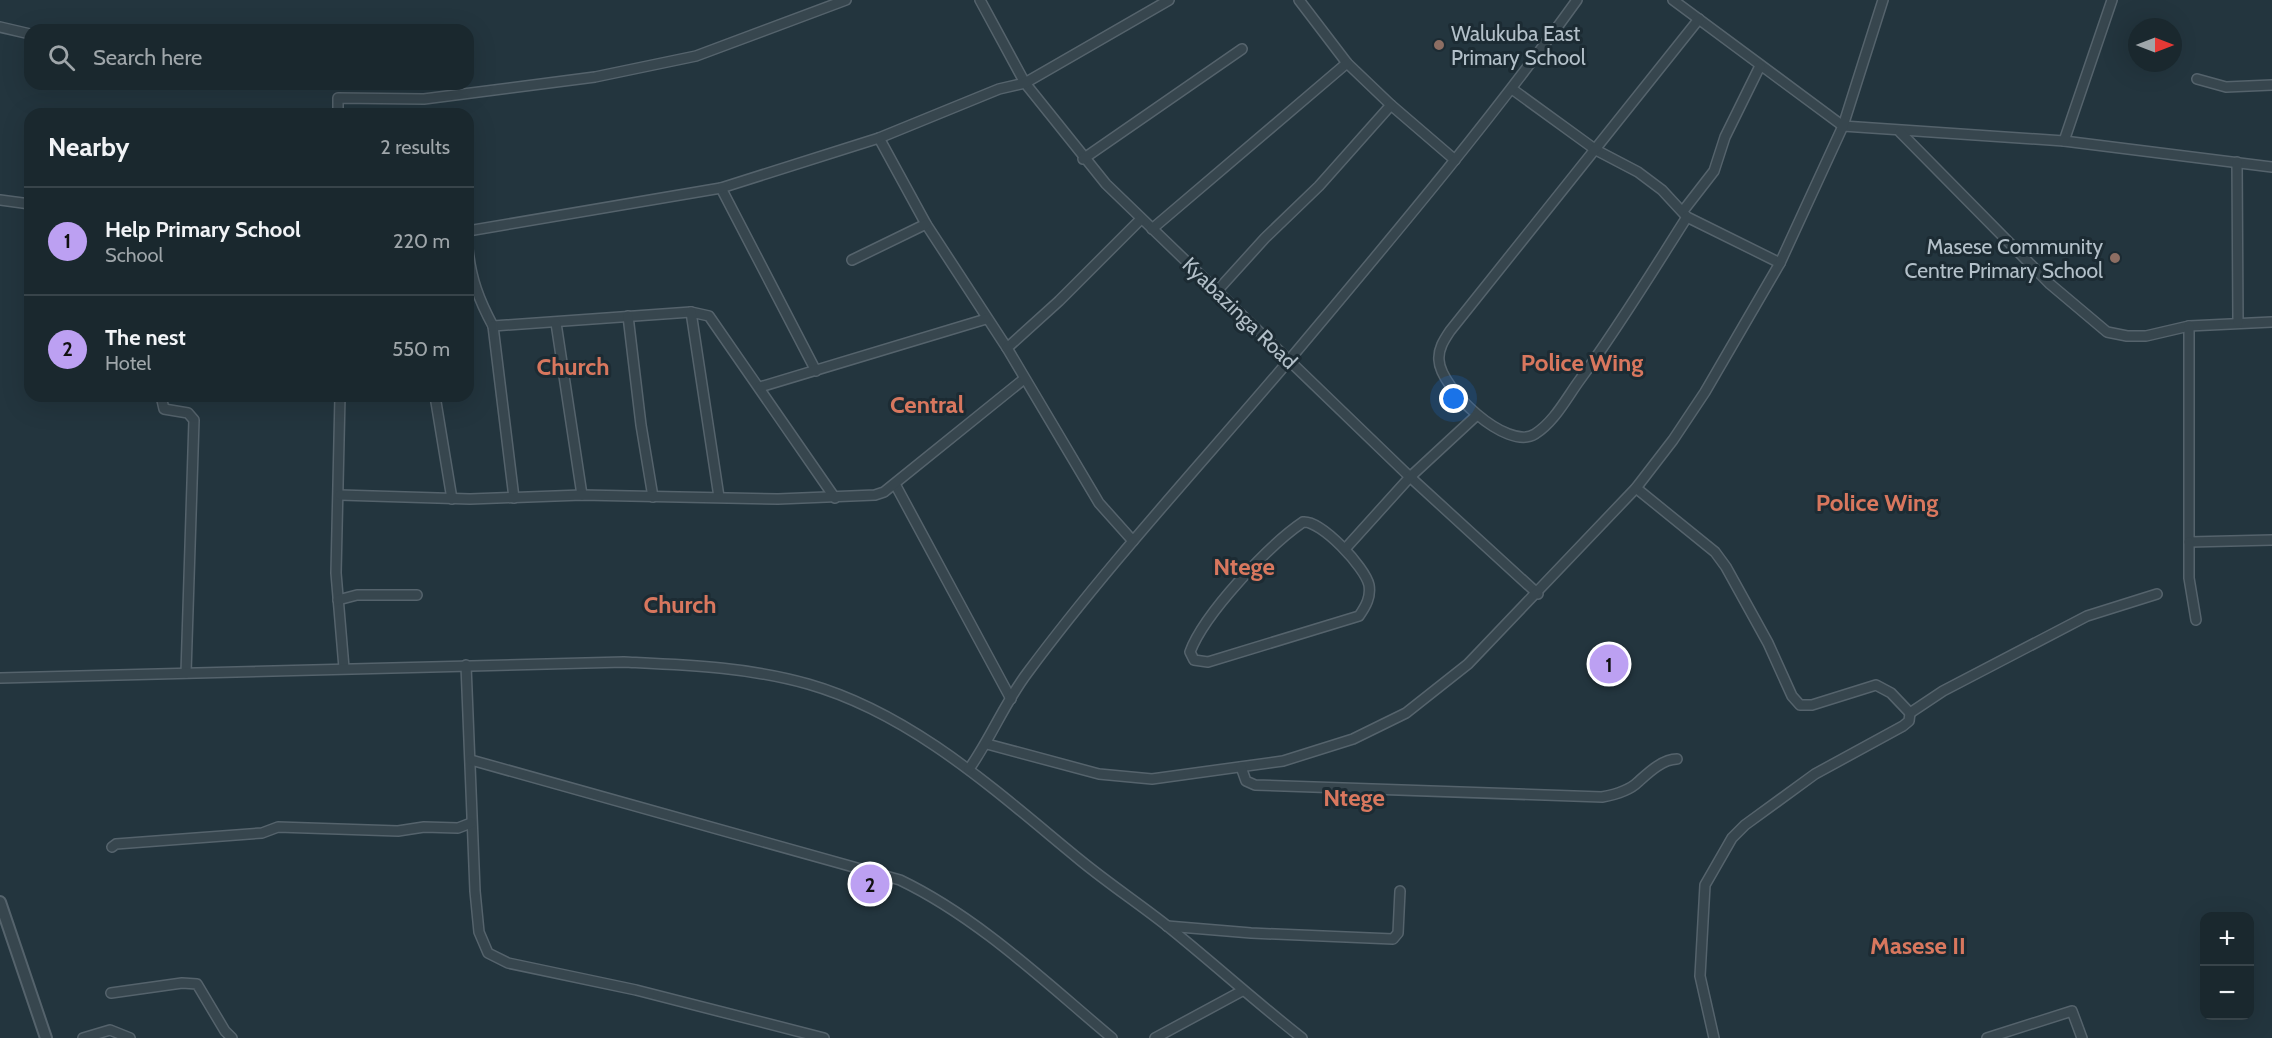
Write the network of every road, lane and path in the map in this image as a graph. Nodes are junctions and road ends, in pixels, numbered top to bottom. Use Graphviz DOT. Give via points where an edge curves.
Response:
graph roads {
  1 [pos="846,0"];
  2 [pos="980,0"];
  3 [pos="1168,0"];
  4 [pos="1299,0"];
  5 [pos="1577,0"];
  6 [pos="1673,0"];
  7 [pos="1883,0"];
  8 [pos="2112,0"];
  9 [pos="1699,20"];
  10 [pos="0,27"];
  11 [pos="24,33"];
  12 [pos="1242,49"];
  13 [pos="1347,63"];
  14 [pos="1760,66"];
  15 [pos="2197,79"];
  16 [pos="1025,83"];
  17 [pos="2272,85"];
  18 [pos="1512,89"];
  19 [pos="1391,105"];
  20 [pos="338,108"];
  21 [pos="1843,126"];
  22 [pos="1900,132"];
  23 [pos="879,138"];
  24 [pos="2064,141"];
  25 [pos="1596,150"];
  26 [pos="1083,159"];
  27 [pos="1455,160"];
  28 [pos="2236,162"];
  29 [pos="2272,167"];
  30 [pos="721,188"];
  31 [pos="0,200"];
  32 [pos="24,203"];
  33 [pos="1685,214"];
  34 [pos="1140,219"];
  35 [pos="926,224"];
  36 [pos="1152,229"];
  37 [pos="474,230"];
  38 [pos="852,260"];
  39 [pos="1780,263"];
  40 [pos="474,288"];
  41 [pos="1217,291"];
  42 [pos="692,312"];
  43 [pos="628,316"];
  44 [pos="986,319"];
  45 [pos="556,322"];
  46 [pos="2238,322"];
  47 [pos="2272,322"];
  48 [pos="493,326"];
  49 [pos="2189,326"];
  50 [pos="1007,348"];
  51 [pos="1289,360"];
  52 [pos="816,371"];
  53 [pos="1024,379"];
  54 [pos="760,387"];
  55 [pos="162,402"];
  56 [pos="340,402"];
  57 [pos="436,402"];
  58 [pos="1477,415"];
  59 [pos="1410,477"];
  60 [pos="895,484"];
  61 [pos="1636,488"];
  62 [pos="340,495"];
  63 [pos="582,495"];
  64 [pos="653,497"];
  65 [pos="719,497"];
  66 [pos="514,498"];
  67 [pos="835,498"];
  68 [pos="452,499"];
  69 [pos="2272,540"];
  70 [pos="1133,541"];
  71 [pos="2189,542"];
  72 [pos="1345,549"];
  73 [pos="1538,594"];
  74 [pos="2157,594"];
  75 [pos="417,595"];
  76 [pos="338,600"];
  77 [pos="2196,620"];
  78 [pos="466,665"];
  79 [pos="344,668"];
  80 [pos="186,673"];
  81 [pos="0,678"];
  82 [pos="1011,699"];
  83 [pos="1910,713"];
  84 [pos="987,744"];
  85 [pos="1677,759"];
  86 [pos="471,760"];
  87 [pos="1241,767"];
  88 [pos="969,769"];
  89 [pos="471,823"];
  90 [pos="112,847"];
  91 [pos="1400,891"];
  92 [pos="0,902"];
  93 [pos="1167,926"];
  94 [pos="1242,991"];
  95 [pos="111,993"];
  96 [pos="46,1038"];
  97 [pos="83,1038"];
  98 [pos="130,1038"];
  99 [pos="232,1038"];
  100 [pos="824,1038"];
  101 [pos="1112,1038"];
  102 [pos="1155,1038"];
  103 [pos="1302,1038"];
  104 [pos="1714,1038"];
  105 [pos="1987,1038"];
  106 [pos="2082,1038"];
  1 -- 20 [label="street" via="696,56 595,77 444,96 338,98"];
  2 -- 16 [label="street, Kyabazinga Road"];
  3 -- 16 [label="street"];
  4 -- 13 [label="street"];
  5 -- 18 [label="street"];
  6 -- 9 [label="street"];
  7 -- 21 [label="street"];
  8 -- 24 [label="street"];
  9 -- 14 [label="street"];
  9 -- 25 [label="street"];
  10 -- 11 [label="street"];
  12 -- 26 [label="street"];
  13 -- 19 [label="street"];
  13 -- 36 [label="street"];
  14 -- 21 [label="street"];
  14 -- 33 [label="street" via="1725,137 1714,171"];
  15 -- 17 [label="street" via="2226,87"];
  16 -- 23 [label="street" via="999,89"];
  16 -- 26 [label="street, Kyabazinga Road"];
  18 -- 25 [label="street"];
  18 -- 27 [label="street"];
  19 -- 27 [label="street"];
  19 -- 41 [label="street"];
  21 -- 22 [label="street"];
  21 -- 39 [label="street"];
  22 -- 24 [label="street"];
  22 -- 49 [label="street" via="2050,284 2098,327 2115,335 2146,336"];
  23 -- 30 [label="street"];
  23 -- 35 [label="street"];
  24 -- 28 [label="street"];
  25 -- 33 [label="street" via="1638,172"];
  25 -- 58 [label="street" via="1524,236 1441,346 1441,370"];
  26 -- 34 [label="street, Kyabazinga Road"];
  27 -- 51 [label="street"];
  28 -- 29 [label="street"];
  28 -- 46 [label="street"];
  30 -- 37 [label="street"];
  30 -- 52 [label="street"];
  31 -- 32 [label="street"];
  33 -- 39 [label="street"];
  33 -- 58 [label="street" via="1607,342 1544,427 1533,436 1522,438 1507,435"];
  34 -- 36 [label="street, Kyabazinga Road"];
  34 -- 50 [label="street" via="1059,302"];
  35 -- 38 [label="street"];
  35 -- 44 [label="street"];
  36 -- 41 [label="street, Kyabazinga Road"];
  39 -- 61 [label="street" via="1705,392"];
  40 -- 48 [label="street"];
  41 -- 51 [label="street, Kyabazinga Road"];
  42 -- 43 [label="street"];
  42 -- 54 [label="street" via="709,316"];
  42 -- 65 [label="street"];
  43 -- 45 [label="street"];
  43 -- 64 [label="street"];
  44 -- 50 [label="street"];
  44 -- 52 [label="street"];
  45 -- 48 [label="street"];
  45 -- 63 [label="street"];
  46 -- 47 [label="street"];
  46 -- 49 [label="street"];
  48 -- 66 [label="street"];
  49 -- 71 [label="street"];
  50 -- 53 [label="street"];
  51 -- 59 [label="street, Kyabazinga Road"];
  51 -- 70 [label="street"];
  52 -- 54 [label="street"];
  53 -- 60 [label="street"];
  53 -- 70 [label="street" via="1099,503"];
  54 -- 67 [label="street"];
  55 -- 80 [label="street" via="164,409 188,414 194,420"];
  56 -- 62 [label="street"];
  57 -- 68 [label="street"];
  58 -- 59 [label="street"];
  59 -- 72 [label="street"];
  59 -- 73 [label="street, Kyabazinga Road"];
  60 -- 67 [label="street" via="875,495"];
  60 -- 82 [label="street"];
  61 -- 73 [label="street"];
  61 -- 83 [label="street" via="1714,552 1768,643 1796,703 1812,705 1876,685 1891,693"];
  62 -- 68 [label="street"];
  62 -- 76 [label="street"];
  63 -- 64 [label="street"];
  63 -- 66 [label="street"];
  64 -- 65 [label="street"];
  65 -- 67 [label="street"];
  66 -- 68 [label="street"];
  69 -- 71 [label="street"];
  70 -- 82 [label="street" via="1026,674"];
  71 -- 77 [label="street" via="2189,578"];
  72 -- 72 [label="street" via="1369,586 1369,597 1359,615 1208,662 1194,660 1190,652 1198,633 1244,577 1299,524 1310,522"];
  73 -- 87 [label="street" via="1468,664 1406,713 1353,739 1283,761"];
  74 -- 83 [label="street" via="2087,616"];
  75 -- 76 [label="street" via="357,595"];
  76 -- 79 [label="street"];
  78 -- 79 [label="street"];
  78 -- 86 [label="street"];
  78 -- 88 [label="street" via="624,662 758,673 809,684 854,701"];
  79 -- 80 [label="street"];
  80 -- 81 [label="street"];
  82 -- 84 [label="street"];
  83 -- 104 [label="street" via="1903,726 1815,774 1732,838 1705,885 1700,976"];
  84 -- 87 [label="street" via="1099,774 1152,780"];
  84 -- 88 [label="street"];
  85 -- 87 [label="street" via="1667,759 1622,792 1602,796 1255,785 1246,781"];
  86 -- 89 [label="street"];
  86 -- 101 [label="street" via="900,880 972,923"];
  88 -- 93 [label="street"];
  89 -- 90 [label="street" via="458,828 398,831 278,827 262,833"];
  89 -- 100 [label="street" via="479,932 488,953 497,959"];
  91 -- 93 [label="street" via="1398,933 1393,939"];
  92 -- 96 [label="street"];
  93 -- 94 [label="street"];
  94 -- 102 [label="street"];
  94 -- 103 [label="street"];
  95 -- 99 [label="street" via="197,984"];
  97 -- 98 [label="street" via="110,1030"];
  105 -- 106 [label="street" via="2072,1011"];
}
